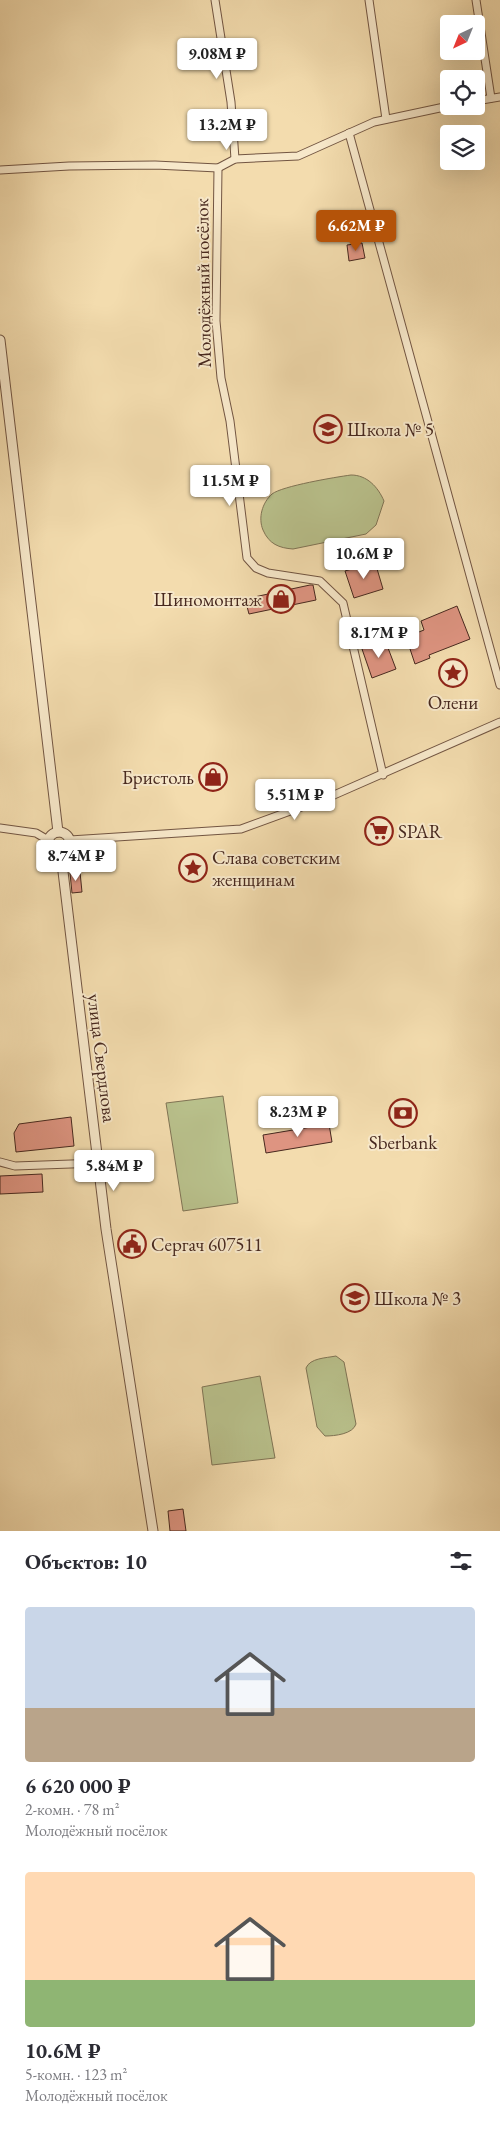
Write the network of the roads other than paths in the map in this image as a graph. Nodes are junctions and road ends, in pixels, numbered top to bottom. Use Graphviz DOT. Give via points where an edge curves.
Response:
graph roads {
  1 [pos="215,0"];
  2 [pos="369,0"];
  3 [pos="476,0"];
  4 [pos="500,97"];
  5 [pos="491,98"];
  6 [pos="485,99"];
  7 [pos="440,108"];
  8 [pos="386,119"];
  9 [pos="349,133"];
  10 [pos="235,158"];
  11 [pos="218,168"];
  12 [pos="0,170"];
  13 [pos="0,340"];
  14 [pos="500,685"];
  15 [pos="500,722"];
  16 [pos="383,775"];
  17 [pos="0,828"];
  18 [pos="58,832"];
  19 [pos="48,840"];
  20 [pos="70,840"];
  21 [pos="60,855"];
  22 [pos="0,1162"];
  23 [pos="99,1163"];
  24 [pos="153,1531"];
  1 -- 10 [label="street" via="231,102"];
  2 -- 8 [label="street"];
  3 -- 5 [label="street"];
  4 -- 5 [label="street"];
  5 -- 6 [label="street"];
  7 -- 8 [label="street"];
  8 -- 9 [label="street"];
  9 -- 10 [label="street" via="298,156"];
  9 -- 14 [label="street"];
  10 -- 11 [label="street"];
  11 -- 12 [label="street" via="126,165"];
  11 -- 16 [label="street, Молодёжный посёлок" via="216,320 220,378 230,421 247,558 256,568 268,573 320,581 344,603"];
  13 -- 18 [label="street"];
  15 -- 16 [label="street"];
  16 -- 20 [label="street" via="241,829"];
  17 -- 19 [label="street" via="36,834"];
  18 -- 19 [label="street"];
  18 -- 20 [label="street" via="66,834"];
  19 -- 21 [label="street" via="48,847"];
  20 -- 21 [label="street" via="67,852"];
  21 -- 23 [label="street, улица Свердлова"];
  22 -- 23 [label="street" via="15,1166"];
  23 -- 24 [label="street, улица Свердлова" via="106,1228"];
}
